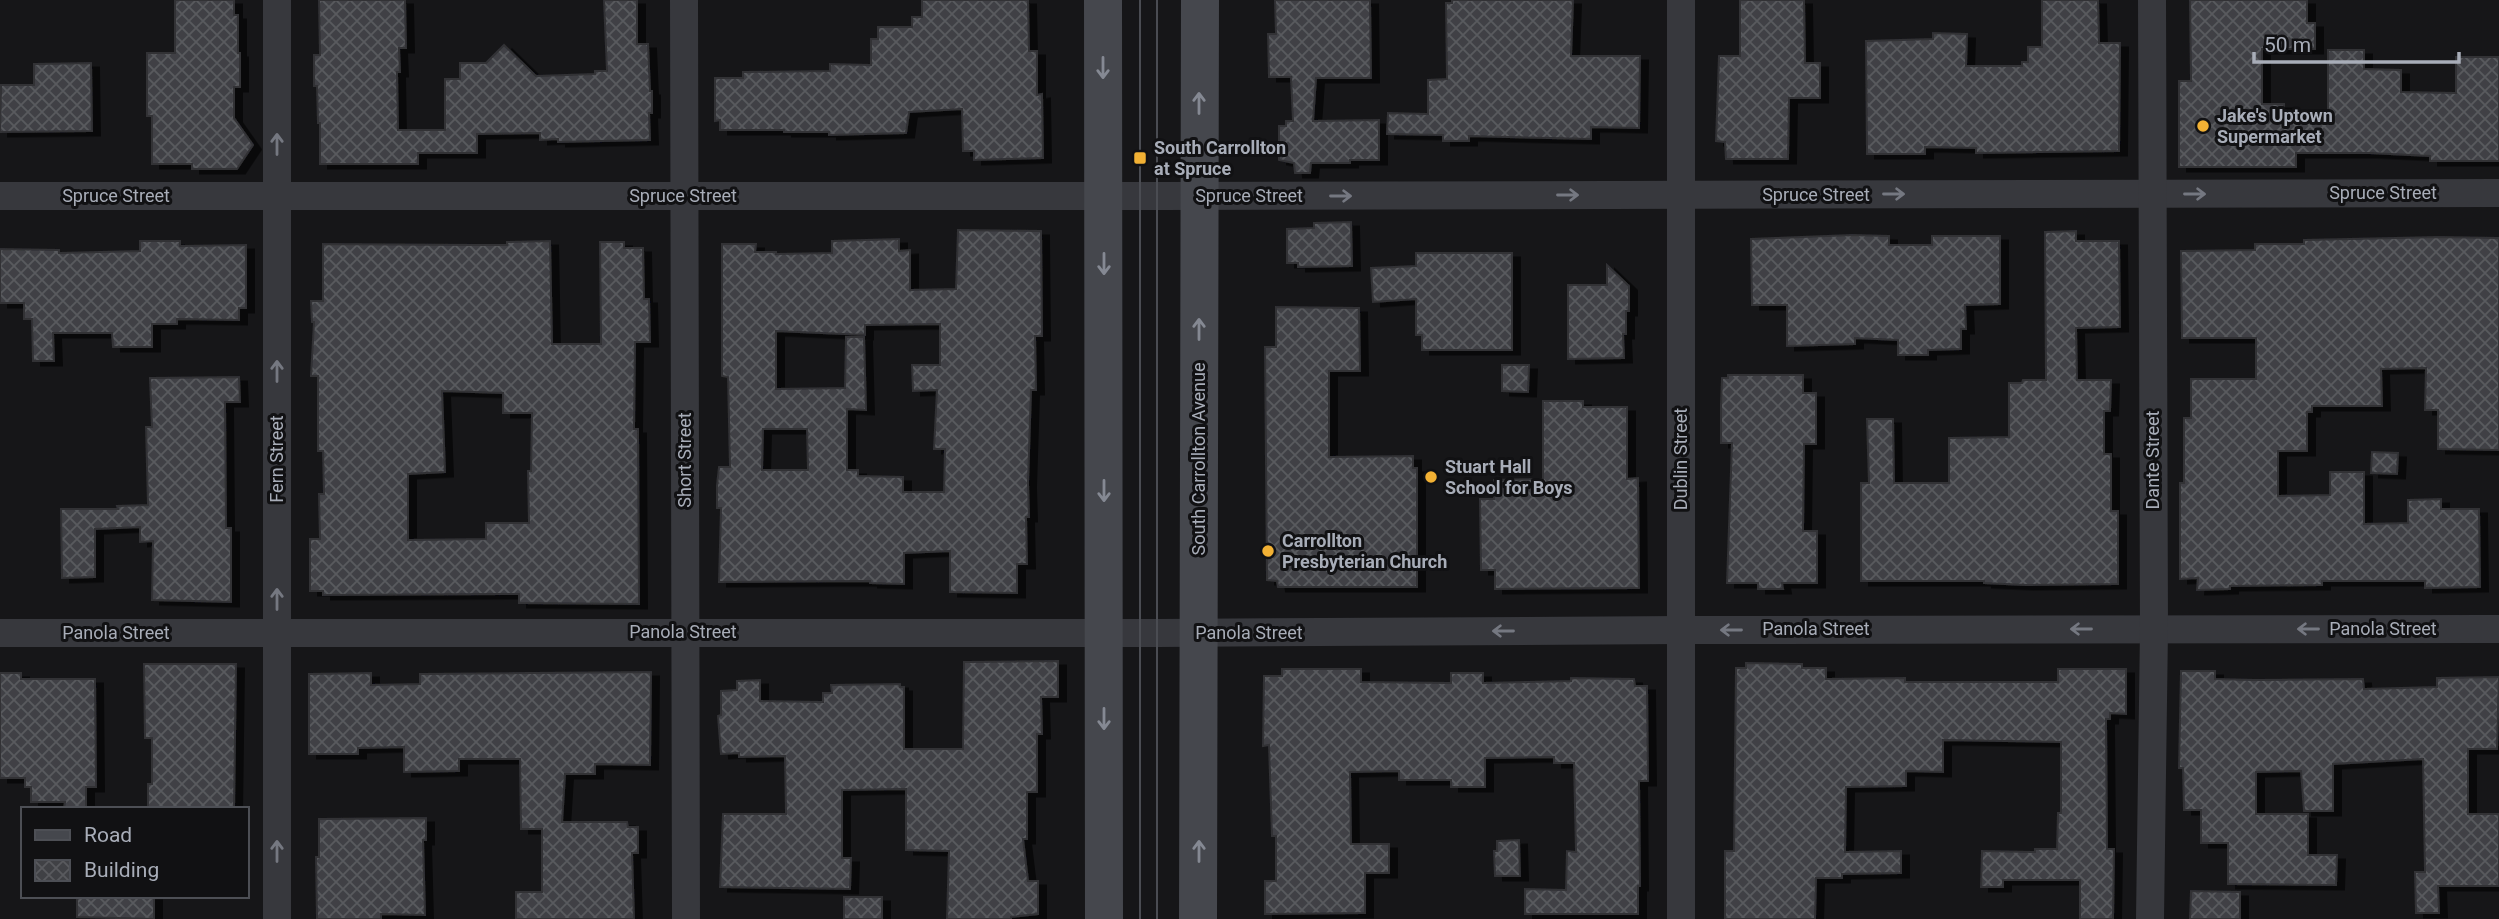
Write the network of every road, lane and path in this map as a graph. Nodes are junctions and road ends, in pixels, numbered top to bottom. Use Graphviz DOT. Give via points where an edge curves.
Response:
graph roads {
  1 [pos="276,0"];
  2 [pos="684,0"];
  3 [pos="1103,0"];
  4 [pos="1200,0"];
  5 [pos="1681,0"];
  6 [pos="2152,0"];
  7 [pos="2499,193"];
  8 [pos="2152,194"];
  9 [pos="1681,195"];
  10 [pos="0,196"];
  11 [pos="277,196"];
  12 [pos="685,196"];
  13 [pos="1104,196"];
  14 [pos="1199,196"];
  15 [pos="2154,629"];
  16 [pos="2499,629"];
  17 [pos="1681,630"];
  18 [pos="685,632"];
  19 [pos="1104,632"];
  20 [pos="0,633"];
  21 [pos="277,633"];
  22 [pos="1199,633"];
  23 [pos="278,919"];
  24 [pos="686,919"];
  25 [pos="1104,919"];
  26 [pos="1198,919"];
  27 [pos="1681,919"];
  28 [pos="2150,919"];
  11 -- 1 [label="street, Fern Street, one-way"];
  2 -- 12 [label="street, Short Street"];
  3 -- 13 [label="main road, one-way"];
  14 -- 4 [label="main road, South Carrollton Avenue, one-way"];
  5 -- 9 [label="street, Dublin Street"];
  6 -- 8 [label="street, Dante Street"];
  8 -- 7 [label="street, Spruce Street, one-way"];
  9 -- 8 [label="street, Spruce Street, one-way"];
  8 -- 15 [label="street, Dante Street"];
  14 -- 9 [label="street, Spruce Street, one-way"];
  9 -- 17 [label="street, Dublin Street"];
  10 -- 11 [label="street, Spruce Street"];
  11 -- 12 [label="street, Spruce Street"];
  21 -- 11 [label="street, Fern Street, one-way"];
  12 -- 13 [label="street, Spruce Street"];
  12 -- 18 [label="street, Short Street"];
  13 -- 14 [label="street, Spruce Street"];
  13 -- 19 [label="main road, one-way"];
  22 -- 14 [label="main road, South Carrollton Avenue, one-way"];
  16 -- 15 [label="street, Panola Street, one-way"];
  15 -- 17 [label="street, Panola Street, one-way"];
  15 -- 28 [label="street, Dante Street"];
  17 -- 22 [label="street, Panola Street, one-way"];
  17 -- 27 [label="street, Dublin Street"];
  18 -- 19 [label="street, Panola Street"];
  18 -- 21 [label="street, Panola Street"];
  18 -- 24 [label="street, Short Street"];
  19 -- 22 [label="street, Panola Street"];
  19 -- 25 [label="main road, one-way"];
  20 -- 21 [label="street, Panola Street"];
  23 -- 21 [label="street, Fern Street, one-way"];
  26 -- 22 [label="main road, South Carrollton Avenue, one-way"];
}
